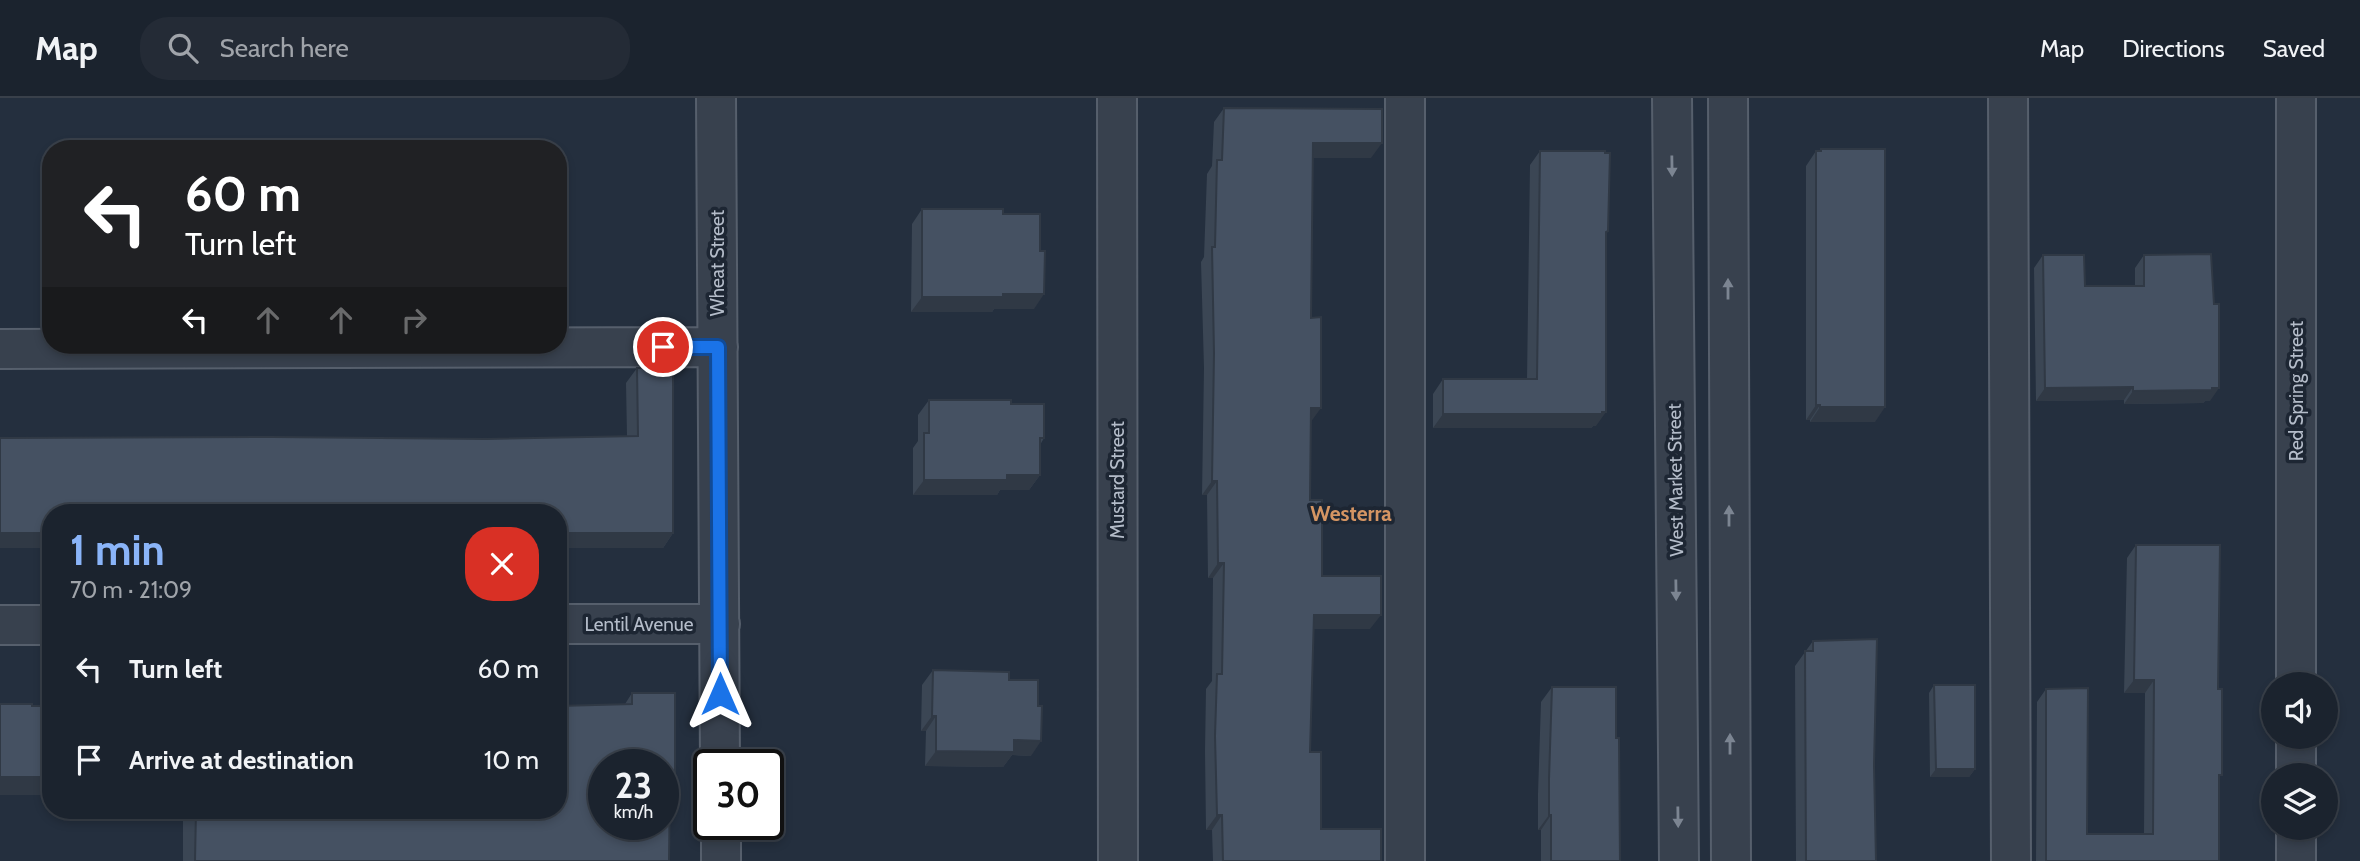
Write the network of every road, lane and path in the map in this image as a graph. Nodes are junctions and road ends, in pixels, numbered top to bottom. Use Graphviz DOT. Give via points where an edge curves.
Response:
graph roads {
  1 [pos="716,98"];
  2 [pos="1117,98"];
  3 [pos="1405,98"];
  4 [pos="1672,98"];
  5 [pos="1728,98"];
  6 [pos="2008,98"];
  7 [pos="2296,98"];
  8 [pos="567,347"];
  9 [pos="718,347"];
  10 [pos="0,349"];
  11 [pos="42,349"];
  12 [pos="567,624"];
  13 [pos="720,624"];
  14 [pos="0,625"];
  15 [pos="42,625"];
  16 [pos="2296,672"];
  17 [pos="720,749"];
  18 [pos="720,840"];
  19 [pos="2296,840"];
  20 [pos="721,861"];
  21 [pos="1118,861"];
  22 [pos="1405,861"];
  23 [pos="1679,861"];
  24 [pos="1731,861"];
  25 [pos="2011,861"];
  26 [pos="2296,861"];
  1 -- 9 [label="street, Wheat Street"];
  2 -- 21 [label="street, Mustard Street"];
  3 -- 22 [label="street"];
  4 -- 23 [label="street, West Market Street, one-way"];
  24 -- 5 [label="street, one-way"];
  6 -- 25 [label="street"];
  7 -- 16 [label="street, Red Spring Street"];
  8 -- 9 [label="street"];
  9 -- 13 [label="street, Wheat Street"];
  10 -- 11 [label="street"];
  12 -- 13 [label="street, Lentil Avenue"];
  13 -- 17 [label="street, Wheat Street"];
  14 -- 15 [label="street"];
  18 -- 20 [label="street"];
  19 -- 26 [label="street"];
}
